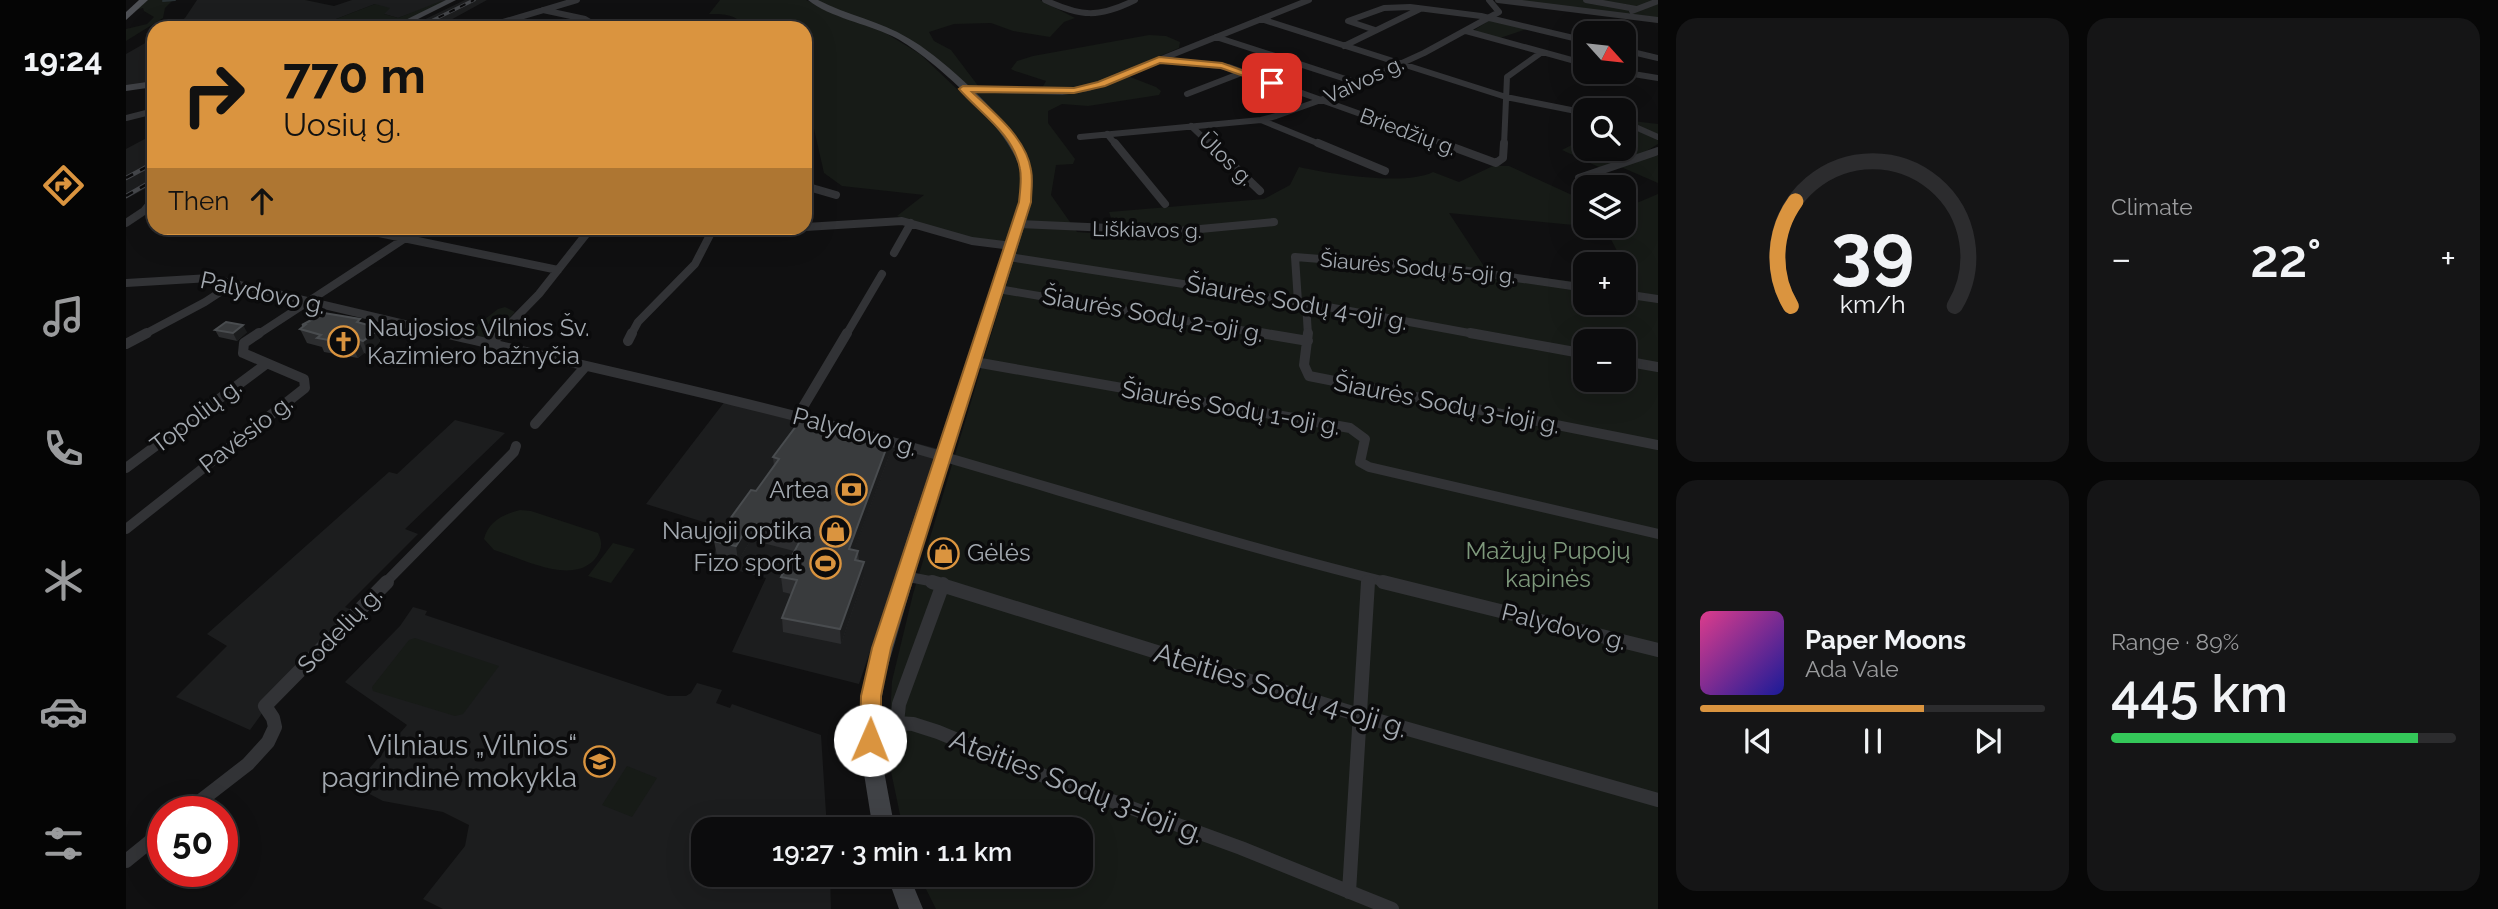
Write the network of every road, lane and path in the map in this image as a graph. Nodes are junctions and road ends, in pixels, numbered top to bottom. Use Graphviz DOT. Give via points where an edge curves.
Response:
graph roads {
  1 [pos="134,0"];
  2 [pos="144,0"];
  3 [pos="452,0"];
  4 [pos="577,0"];
  5 [pos="813,0"];
  6 [pos="1045,0"];
  7 [pos="1135,0"];
  8 [pos="1309,0"];
  9 [pos="1489,0"];
  10 [pos="1498,0"];
  11 [pos="1586,0"];
  12 [pos="1658,1"];
  13 [pos="126,7"];
  14 [pos="1422,8"];
  15 [pos="540,9"];
  16 [pos="1636,9"];
  17 [pos="1623,15"];
  18 [pos="126,17"];
  19 [pos="1490,18"];
  20 [pos="1261,19"];
  21 [pos="1658,20"];
  22 [pos="408,21"];
  23 [pos="504,21"];
  24 [pos="588,21"];
  25 [pos="1375,30"];
  26 [pos="1466,31"];
  27 [pos="1216,37"];
  28 [pos="1573,38"];
  29 [pos="1344,46"];
  30 [pos="1542,52"];
  31 [pos="1636,53"];
  32 [pos="1658,58"];
  33 [pos="1159,60"];
  34 [pos="1573,60"];
  35 [pos="1399,64"];
  36 [pos="1244,72"];
  37 [pos="1636,74"];
  38 [pos="1658,78"];
  39 [pos="1358,83"];
  40 [pos="147,85"];
  41 [pos="126,88"];
  42 [pos="963,89"];
  43 [pos="1187,94"];
  44 [pos="1507,97"];
  45 [pos="1320,100"];
  46 [pos="1573,110"];
  47 [pos="147,113"];
  48 [pos="126,118"];
  49 [pos="1261,120"];
  50 [pos="1191,126"];
  51 [pos="1636,126"];
  52 [pos="1107,134"];
  53 [pos="1080,136"];
  54 [pos="1658,137"];
  55 [pos="1658,151"];
  56 [pos="1385,171"];
  57 [pos="1585,175"];
  58 [pos="812,188"];
  59 [pos="1260,191"];
  60 [pos="836,195"];
  61 [pos="1165,204"];
  62 [pos="147,207"];
  63 [pos="1274,222"];
  64 [pos="126,223"];
  65 [pos="911,223"];
  66 [pos="1019,224"];
  67 [pos="812,227"];
  68 [pos="387,235"];
  69 [pos="586,235"];
  70 [pos="708,235"];
  71 [pos="404,239"];
  72 [pos="1010,251"];
  73 [pos="894,253"];
  74 [pos="558,270"];
  75 [pos="882,274"];
  76 [pos="126,283"];
  77 [pos="234,283"];
  78 [pos="1573,286"];
  79 [pos="998,289"];
  80 [pos="1636,296"];
  81 [pos="1658,299"];
  82 [pos="307,301"];
  83 [pos="1302,302"];
  84 [pos="628,341"];
  85 [pos="1308,341"];
  86 [pos="126,344"];
  87 [pos="490,344"];
  88 [pos="1573,352"];
  89 [pos="975,362"];
  90 [pos="1636,363"];
  91 [pos="266,364"];
  92 [pos="585,367"];
  93 [pos="1658,367"];
  94 [pos="797,417"];
  95 [pos="534,424"];
  96 [pos="1658,445"];
  97 [pos="516,446"];
  98 [pos="943,457"];
  99 [pos="126,468"];
  100 [pos="126,529"];
  101 [pos="1658,534"];
  102 [pos="905,576"];
  103 [pos="1368,578"];
  104 [pos="943,584"];
  105 [pos="1658,650"];
  106 [pos="1362,716"];
  107 [pos="897,723"];
  108 [pos="870,725"];
  109 [pos="205,796"];
  110 [pos="1658,800"];
  111 [pos="881,817"];
  112 [pos="147,844"];
  113 [pos="126,862"];
  114 [pos="903,887"];
  115 [pos="1349,892"];
  116 [pos="911,909"];
  117 [pos="1392,909"];
  1 -- 13 [label="main road"];
  2 -- 18 [label="main road"];
  3 -- 22 [label="main road"];
  4 -- 15 [label="street"];
  5 -- 42 [label="main road" via="906,40"];
  6 -- 7 [label="street" via="1086,16"];
  8 -- 20 [label="street"];
  9 -- 19 [label="street" via="1499,9"];
  10 -- 17 [label="street"];
  11 -- 16 [label="street"];
  12 -- 16 [label="street"];
  14 -- 19 [label="street"];
  14 -- 25 [label="street"];
  14 -- 25 [label="street" via="1384,8 1348,21"];
  15 -- 23 [label="street"];
  15 -- 24 [label="street"];
  16 -- 17 [label="street"];
  17 -- 21 [label="street"];
  19 -- 26 [label="street, Vaivos g."];
  19 -- 28 [label="street"];
  20 -- 27 [label="street"];
  20 -- 29 [label="street"];
  25 -- 29 [label="street"];
  26 -- 30 [label="street"];
  26 -- 35 [label="street, Vaivos g."];
  27 -- 33 [label="street"];
  27 -- 39 [label="street"];
  29 -- 35 [label="street"];
  30 -- 34 [label="street"];
  30 -- 44 [label="street" via="1509,74"];
  31 -- 32 [label="street"];
  33 -- 36 [label="street, Briedžių g."];
  33 -- 42 [label="street" via="1102,84 1074,90"];
  35 -- 39 [label="street, Vaivos g."];
  35 -- 44 [label="street"];
  36 -- 43 [label="street"];
  36 -- 45 [label="street, Briedžių g."];
  37 -- 38 [label="street"];
  39 -- 45 [label="street, Vaivos g."];
  40 -- 41 [label="main road"];
  42 -- 66 [label="main road" via="1006,131 1022,156 1027,184"];
  44 -- 45 [label="street, Briedžių g." via="1503,158 1496,163"];
  44 -- 46 [label="street"];
  45 -- 49 [label="street, Vaivos g."];
  47 -- 48 [label="street"];
  49 -- 50 [label="street, Vaivos g."];
  49 -- 56 [label="street"];
  50 -- 52 [label="street, Vaivos g."];
  50 -- 59 [label="street, Ūlos g."];
  51 -- 54 [label="street"];
  52 -- 53 [label="street, Vaivos g."];
  52 -- 61 [label="street"];
  55 -- 57 [label="street"];
  58 -- 60 [label="street"];
  62 -- 64 [label="street"];
  63 -- 66 [label="street, Liškiavos g." via="1163,233"];
  65 -- 67 [label="street, Šiaurės Sodų 4-oji g." via="890,220"];
  65 -- 72 [label="street, Šiaurės Sodų 4-oji g."];
  65 -- 73 [label="street"];
  66 -- 72 [label="main road"];
  68 -- 71 [label="street"];
  69 -- 74 [label="street"];
  70 -- 84 [label="street" via="695,264 638,323"];
  71 -- 74 [label="street"];
  71 -- 82 [label="street"];
  72 -- 79 [label="main road"];
  72 -- 83 [label="street, Šiaurės Sodų 4-oji g."];
  74 -- 87 [label="street"];
  75 -- 94 [label="street"];
  76 -- 77 [label="street, Palydovo g." via="190,277"];
  77 -- 82 [label="street, Palydovo g."];
  77 -- 86 [label="street"];
  78 -- 83 [label="street, Šiaurės Sodų 5-oji g." via="1461,270 1295,257"];
  79 -- 85 [label="street, Šiaurės Sodų 2-oji g."];
  79 -- 89 [label="main road"];
  80 -- 81 [label="street"];
  82 -- 87 [label="street, Palydovo g."];
  82 -- 91 [label="street, Pavėsio g." via="244,343 243,353"];
  83 -- 85 [label="street, Šiaurės Sodų 3-ioji g."];
  83 -- 88 [label="street, Šiaurės Sodų 4-oji g."];
  85 -- 96 [label="street, Šiaurės Sodų 3-ioji g." via="1304,365 1309,376"];
  87 -- 92 [label="street, Palydovo g."];
  89 -- 98 [label="main road"];
  89 -- 101 [label="street, Šiaurės Sodų 1-oji g." via="1350,428 1365,439 1360,462 1369,467"];
  90 -- 93 [label="street"];
  91 -- 99 [label="street, Topolių g."];
  91 -- 100 [label="street, Pavėsio g." via="304,379 304,388"];
  92 -- 94 [label="street, Palydovo g."];
  92 -- 95 [label="street"];
  94 -- 98 [label="street, Palydovo g."];
  97 -- 109 [label="street, Sodelių g." via="265,706 274,717 275,729 260,750"];
  98 -- 102 [label="main road"];
  98 -- 103 [label="street, Palydovo g."];
  102 -- 104 [label="street, Ateities Sodų 4-oji g."];
  102 -- 108 [label="main road" via="874,676"];
  103 -- 105 [label="street, Palydovo g."];
  103 -- 106 [label="street"];
  104 -- 106 [label="street, Ateities Sodų 4-oji g."];
  104 -- 107 [label="street" via="899,704"];
  106 -- 110 [label="street, Ateities Sodų 4-oji g."];
  106 -- 115 [label="street"];
  107 -- 108 [label="street, Ateities Sodų 3-ioji g."];
  107 -- 115 [label="street, Ateities Sodų 3-ioji g." via="931,729"];
  108 -- 111 [label="main road"];
  112 -- 113 [label="street"];
  114 -- 116 [label="main road"];
  115 -- 117 [label="street, Ateities Sodų 3-ioji g."];
}
